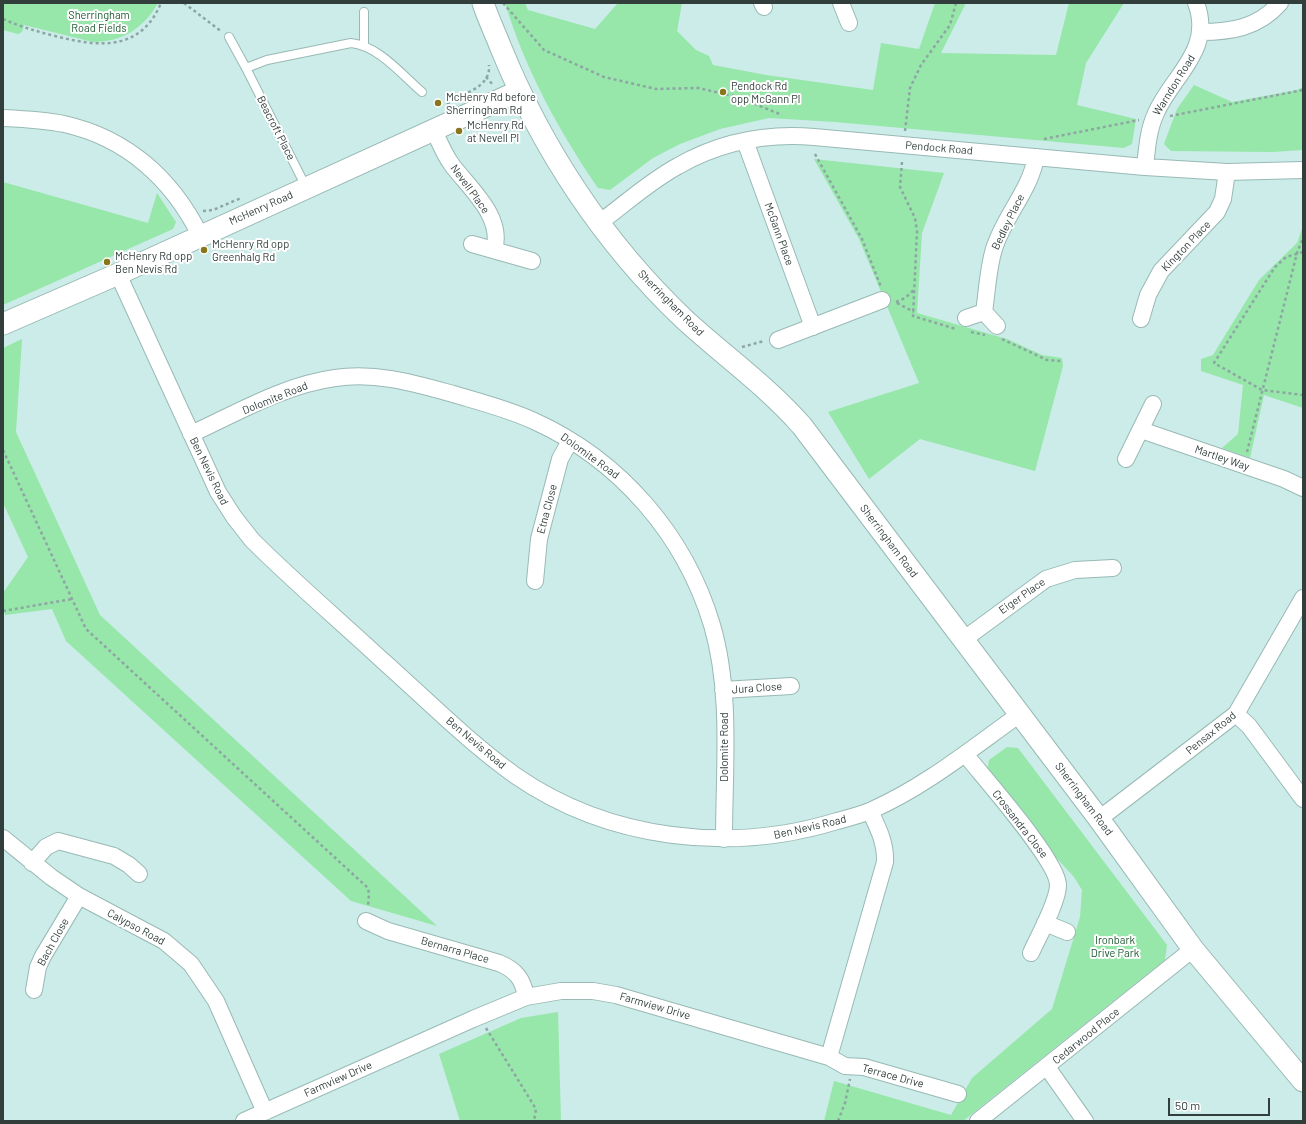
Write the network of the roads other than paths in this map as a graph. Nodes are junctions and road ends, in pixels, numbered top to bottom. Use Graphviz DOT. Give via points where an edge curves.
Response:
graph roads {
  1 [pos="483,3"];
  2 [pos="841,3"];
  3 [pos="1196,3"];
  4 [pos="1280,3"];
  5 [pos="364,12"];
  6 [pos="849,23"];
  7 [pos="1200,32"];
  8 [pos="229,37"];
  9 [pos="364,45"];
  10 [pos="246,68"];
  11 [pos="519,91"];
  12 [pos="422,92"];
  13 [pos="3,118"];
  14 [pos="434,130"];
  15 [pos="745,140"];
  16 [pos="1036,157"];
  17 [pos="1145,167"];
  18 [pos="1303,170"];
  19 [pos="1227,172"];
  20 [pos="306,187"];
  21 [pos="599,223"];
  22 [pos="200,235"];
  23 [pos="472,244"];
  24 [pos="494,250"];
  25 [pos="532,261"];
  26 [pos="118,274"];
  27 [pos="888,300"];
  28 [pos="984,312"];
  29 [pos="1141,319"];
  30 [pos="3,324"];
  31 [pos="964,326"];
  32 [pos="813,327"];
  33 [pos="995,334"];
  34 [pos="778,340"];
  35 [pos="1153,404"];
  36 [pos="1141,430"];
  37 [pos="191,434"];
  38 [pos="570,440"];
  39 [pos="1126,459"];
  40 [pos="1303,488"];
  41 [pos="1113,568"];
  42 [pos="535,581"];
  43 [pos="1303,598"];
  44 [pos="963,640"];
  45 [pos="791,686"];
  46 [pos="723,690"];
  47 [pos="1020,714"];
  48 [pos="1236,714"];
  49 [pos="965,754"];
  50 [pos="1303,799"];
  51 [pos="870,811"];
  52 [pos="1099,819"];
  53 [pos="3,838"];
  54 [pos="724,839"];
  55 [pos="32,863"];
  56 [pos="139,874"];
  57 [pos="79,896"];
  58 [pos="366,921"];
  59 [pos="1045,923"];
  60 [pos="1067,932"];
  61 [pos="1193,949"];
  62 [pos="1031,954"];
  63 [pos="34,990"];
  64 [pos="526,997"];
  65 [pos="829,1057"];
  66 [pos="1047,1067"];
  67 [pos="1303,1081"];
  68 [pos="958,1094"];
  69 [pos="266,1112"];
  70 [pos="244,1121"];
  71 [pos="978,1121"];
  72 [pos="1085,1121"];
  1 -- 11 [label="street, Sherringham Road"];
  2 -- 6 [label="street"];
  3 -- 7 [label="street, Warndon Road"];
  4 -- 7 [label="street" via="1271,13 1251,25 1233,30"];
  5 -- 9 [label="lane"];
  7 -- 17 [label="street, Warndon Road" via="1193,56 1164,97 1154,118"];
  8 -- 10 [label="lane, Beacroft Place"];
  9 -- 10 [label="lane" via="351,43 266,60"];
  9 -- 12 [label="lane" via="376,52"];
  10 -- 20 [label="lane, Beacroft Place"];
  11 -- 14 [label="street, McHenry Road"];
  11 -- 21 [label="street, Sherringham Road" via="551,151"];
  13 -- 22 [label="street" via="63,124 111,141 158,175 182,203"];
  14 -- 20 [label="street, McHenry Road"];
  14 -- 24 [label="street, Nevell Place" via="452,165 488,212 496,234"];
  15 -- 16 [label="street, Pendock Road" via="771,136 801,136"];
  15 -- 21 [label="street, Pendock Road" via="717,148 678,166"];
  15 -- 32 [label="street, McGann Place"];
  16 -- 17 [label="street, Pendock Road"];
  16 -- 28 [label="street, Bedley Place" via="1031,177 994,250"];
  17 -- 19 [label="street, Pendock Road"];
  18 -- 19 [label="street, Pendock Road"];
  19 -- 29 [label="street, Kington Place" via="1223,198 1217,212 1161,271 1148,295"];
  20 -- 22 [label="street, McHenry Road"];
  21 -- 44 [label="street, Sherringham Road" via="651,286 683,318 765,388 802,426"];
  22 -- 26 [label="street, McHenry Road"];
  23 -- 24 [label="street"];
  24 -- 25 [label="street"];
  26 -- 30 [label="street, McHenry Road"];
  26 -- 37 [label="street, Ben Nevis Road"];
  27 -- 32 [label="street"];
  28 -- 31 [label="street"];
  28 -- 33 [label="street"];
  32 -- 34 [label="street"];
  35 -- 36 [label="street"];
  36 -- 39 [label="street"];
  36 -- 40 [label="street, Martley Way" via="1284,479"];
  37 -- 38 [label="street, Dolomite Road" via="295,388 334,378 370,376 405,381 497,407 533,420"];
  37 -- 54 [label="street, Ben Nevis Road" via="225,505 252,540 498,763 549,795 577,809 613,822 679,836"];
  38 -- 42 [label="street, Etna Close" via="560,459 539,538"];
  38 -- 46 [label="street, Dolomite Road" via="600,461 626,484 652,512 679,550 699,590 713,628"];
  41 -- 44 [label="street, Eiger Place" via="1075,570 1046,579"];
  43 -- 48 [label="street, Pensax Road"];
  44 -- 47 [label="street, Sherringham Road"];
  45 -- 46 [label="street, Jura Close"];
  46 -- 54 [label="street, Dolomite Road"];
  47 -- 49 [label="street, Ben Nevis Road"];
  47 -- 52 [label="street, Sherringham Road"];
  48 -- 50 [label="street" via="1249,726"];
  48 -- 52 [label="street, Pensax Road"];
  49 -- 51 [label="street, Ben Nevis Road" via="908,792"];
  49 -- 59 [label="street, Crossandra Close" via="1039,847 1054,871 1058,881 1057,891"];
  51 -- 54 [label="street, Ben Nevis Road" via="806,830 771,836"];
  51 -- 65 [label="street" via="882,836 885,862"];
  52 -- 61 [label="street, Sherringham Road"];
  53 -- 55 [label="street, Calypso Road"];
  55 -- 56 [label="street" via="46,847 58,841 114,856"];
  55 -- 57 [label="street, Calypso Road"];
  57 -- 63 [label="street, Bach Close" via="43,956"];
  57 -- 69 [label="street, Calypso Road" via="164,941 191,964 216,1001"];
  58 -- 64 [label="street, Bernarra Place" via="388,931 512,968 522,981"];
  59 -- 60 [label="street"];
  59 -- 62 [label="street, Crossandra Close"];
  61 -- 66 [label="street, Cedarwood Place"];
  61 -- 67 [label="street, Sherringham Road"];
  64 -- 65 [label="street, Farmview Drive" via="577,990 607,993"];
  64 -- 69 [label="street, Farmview Drive"];
  65 -- 68 [label="street, Terrace Drive" via="842,1065 864,1067"];
  66 -- 71 [label="street, Cedarwood Place"];
  66 -- 72 [label="street"];
  69 -- 70 [label="street, Farmview Drive"];
}
